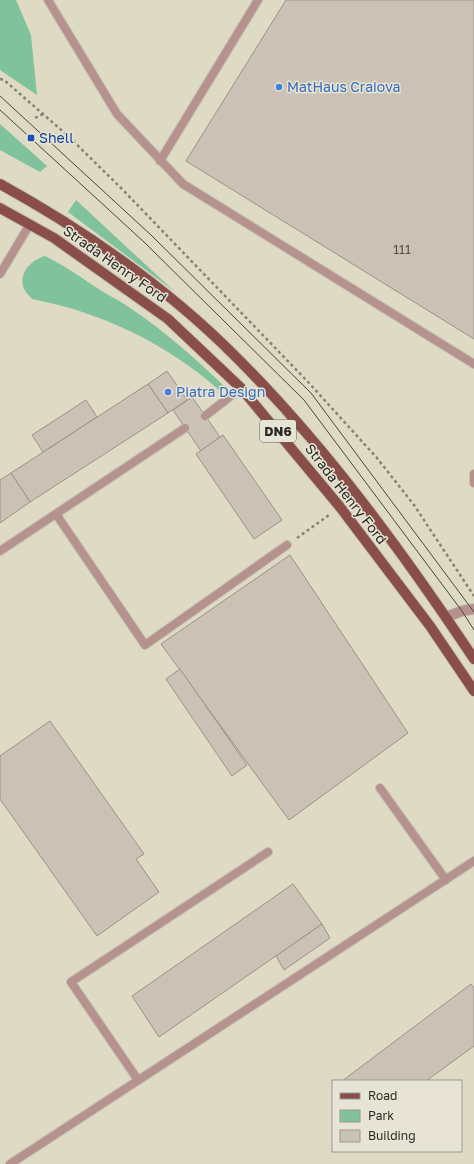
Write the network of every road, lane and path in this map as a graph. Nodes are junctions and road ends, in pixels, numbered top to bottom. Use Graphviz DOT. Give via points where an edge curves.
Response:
graph roads {
  1 [pos="48,0"];
  2 [pos="258,0"];
  3 [pos="0,79"];
  4 [pos="43,114"];
  5 [pos="35,118"];
  6 [pos="160,160"];
  7 [pos="0,184"];
  8 [pos="0,208"];
  9 [pos="30,224"];
  10 [pos="0,274"];
  11 [pos="474,364"];
  12 [pos="241,388"];
  13 [pos="205,416"];
  14 [pos="185,428"];
  15 [pos="474,474"];
  16 [pos="474,483"];
  17 [pos="340,507"];
  18 [pos="56,514"];
  19 [pos="287,545"];
  20 [pos="0,551"];
  21 [pos="474,597"];
  22 [pos="474,609"];
  23 [pos="446,617"];
  24 [pos="474,659"];
  25 [pos="474,691"];
  26 [pos="380,788"];
  27 [pos="268,852"];
  28 [pos="474,861"];
  29 [pos="446,880"];
  30 [pos="138,1080"];
  31 [pos="10,1164"];
  1 -- 6 [label="lane" via="117,114"];
  2 -- 6 [label="lane"];
  3 -- 4 [label="path"];
  4 -- 5 [label="path"];
  4 -- 21 [label="path" via="116,183 309,383 377,458 414,505"];
  6 -- 11 [label="lane" via="183,184"];
  7 -- 23 [label="main road, Strada Henry Ford / DN6" via="73,228 139,274 181,307 238,358 317,446"];
  8 -- 9 [label="main road, Strada Henry Ford / DN6"];
  9 -- 10 [label="lane"];
  9 -- 12 [label="main road, Strada Henry Ford / DN6" via="76,253 168,319"];
  12 -- 13 [label="lane"];
  12 -- 17 [label="main road, Strada Henry Ford / DN6"];
  14 -- 18 [label="lane"];
  15 -- 16 [label="lane"];
  17 -- 19 [label="path"];
  17 -- 25 [label="main road, Strada Henry Ford / DN6" via="430,626"];
  18 -- 19 [label="lane" via="145,645"];
  18 -- 20 [label="lane"];
  22 -- 23 [label="street"];
  23 -- 24 [label="main road, Strada Henry Ford / DN6"];
  26 -- 29 [label="lane"];
  27 -- 30 [label="lane" via="71,982"];
  28 -- 29 [label="lane"];
  29 -- 30 [label="lane"];
  30 -- 31 [label="lane"];
}
